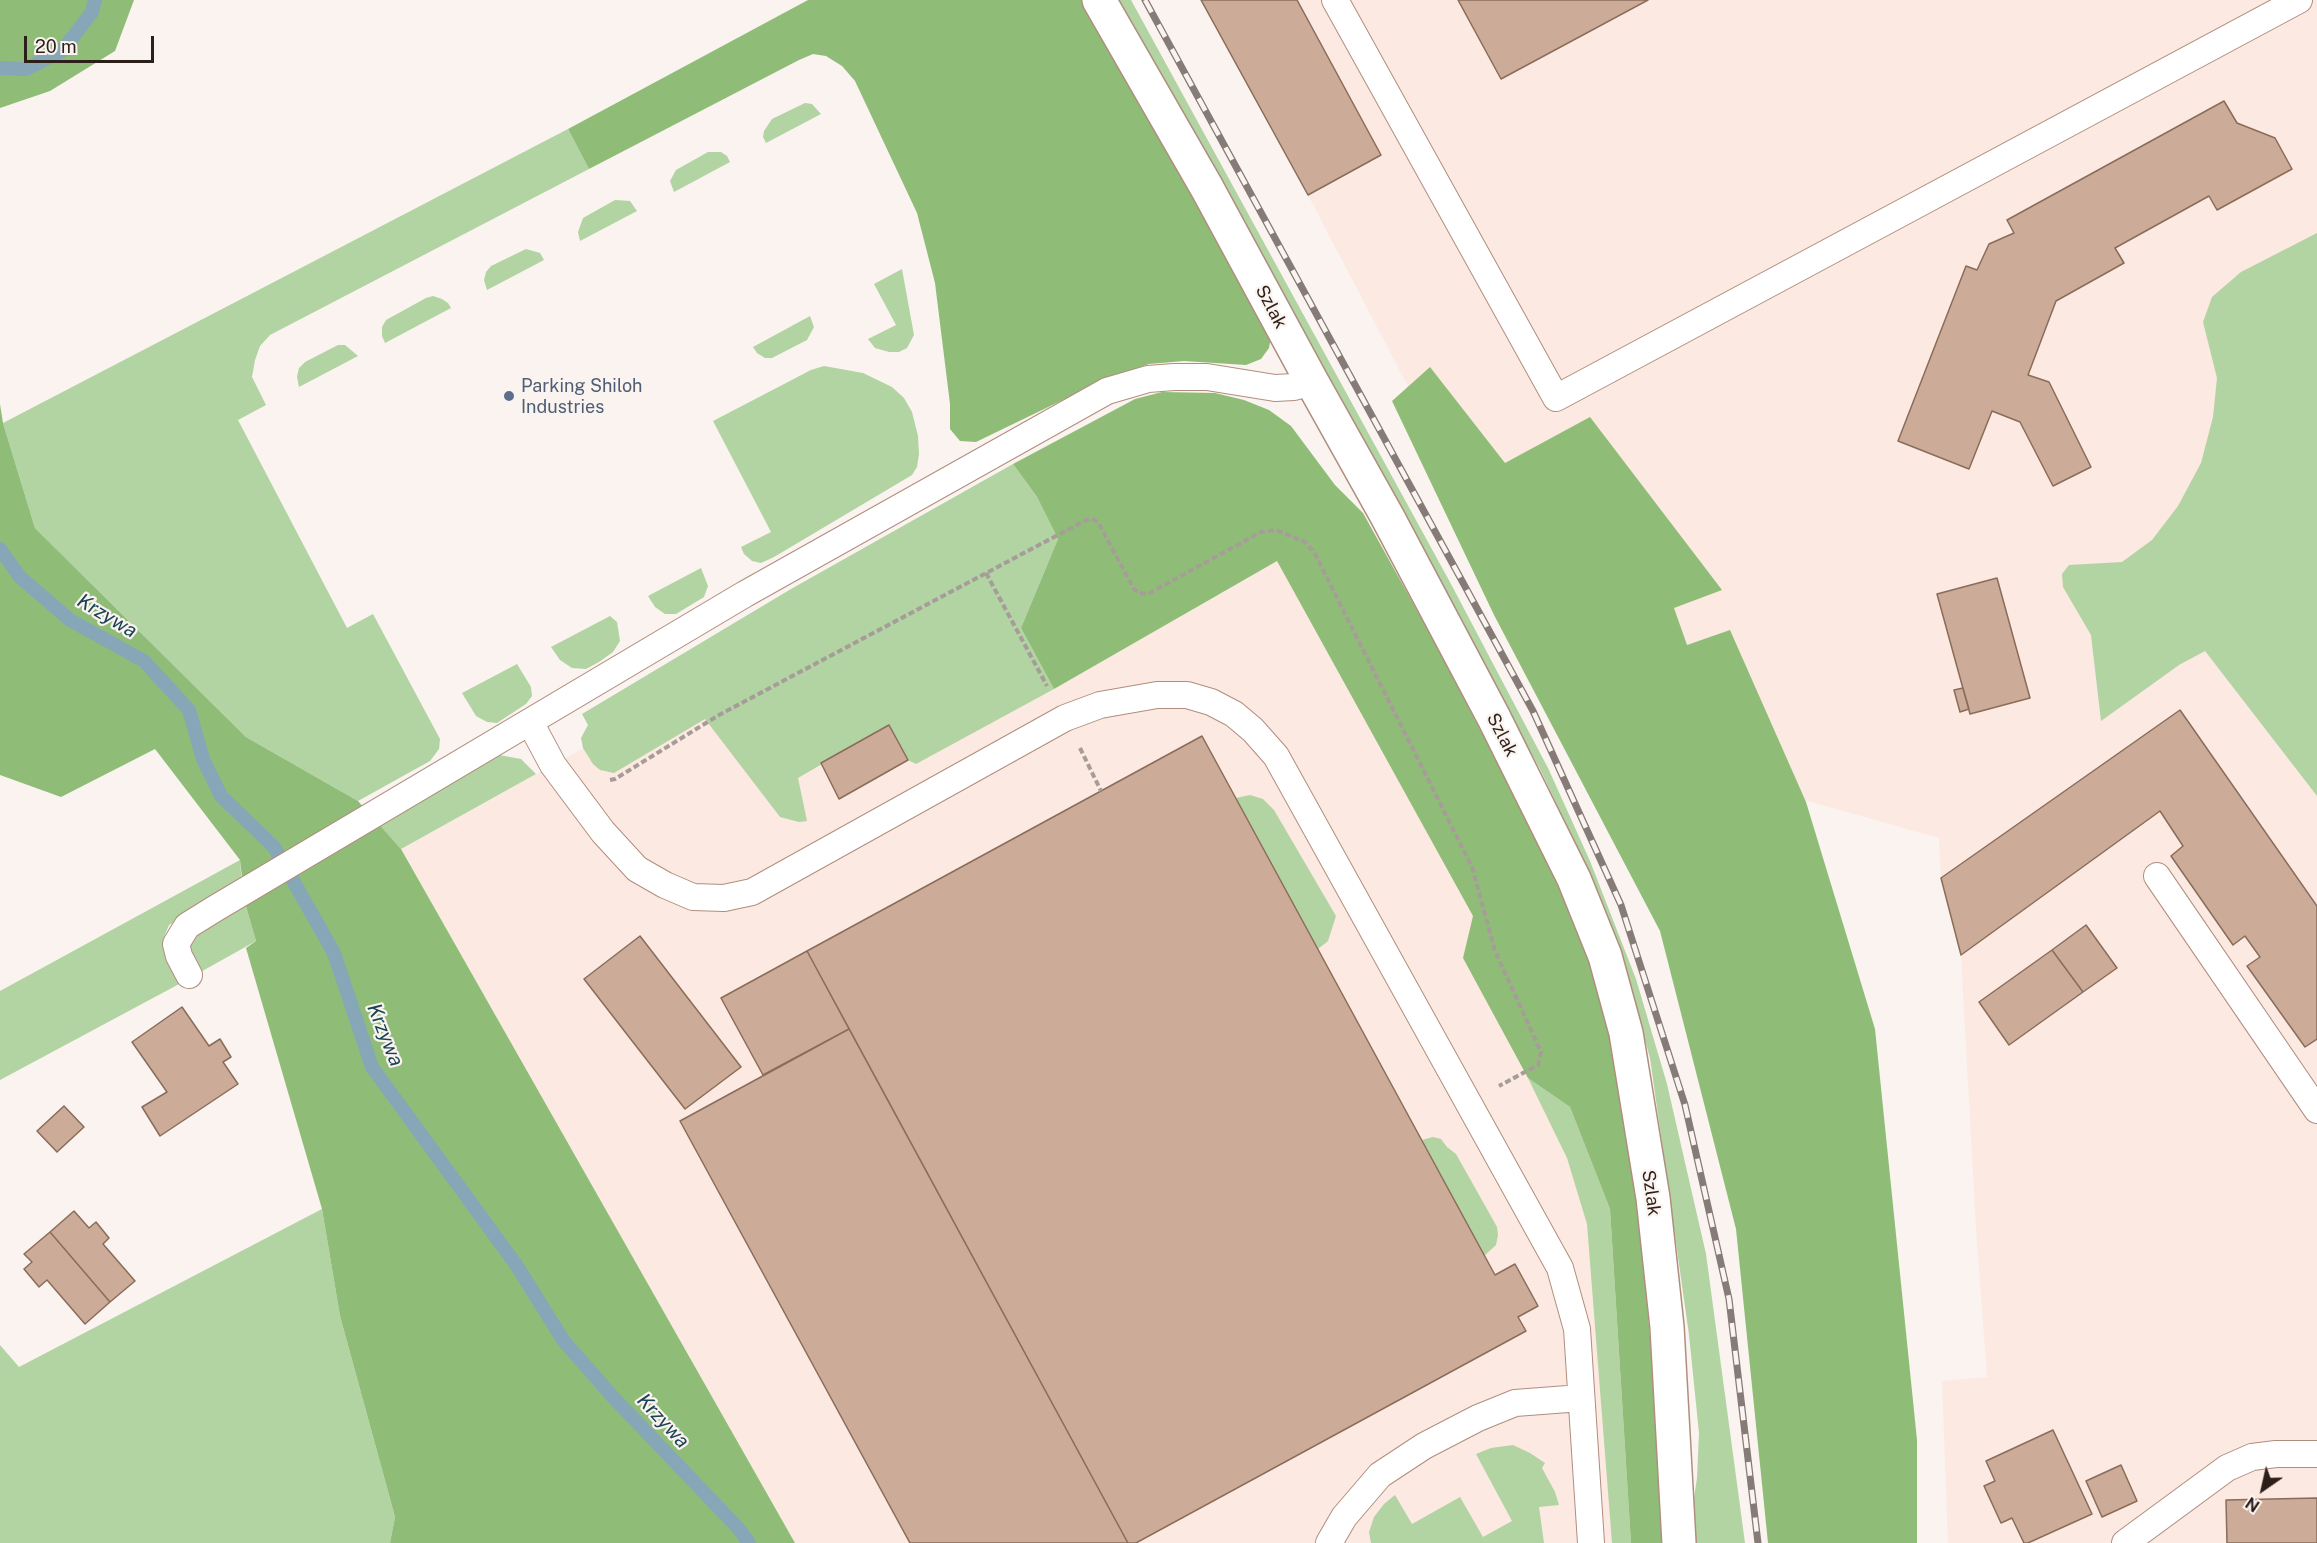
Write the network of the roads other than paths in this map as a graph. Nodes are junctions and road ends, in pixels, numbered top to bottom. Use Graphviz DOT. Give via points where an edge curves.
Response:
graph roads {
  1 [pos="1099,0"];
  2 [pos="1335,0"];
  3 [pos="2299,0"];
  4 [pos="1312,382"];
  5 [pos="531,722"];
  6 [pos="2157,876"];
  7 [pos="189,975"];
  8 [pos="2317,1110"];
  9 [pos="1581,1398"];
  10 [pos="2317,1454"];
  11 [pos="1329,1543"];
  12 [pos="1590,1543"];
  13 [pos="1679,1543"];
  14 [pos="2124,1543"];
  1 -- 4 [label="street, Szlak"];
  2 -- 3 [label="lane" via="1556,398"];
  4 -- 5 [label="lane" via="1275,388 1207,377 1174,377 1148,379 1107,391 745,594"];
  4 -- 13 [label="street, Szlak" via="1388,516 1494,718 1574,879 1605,956 1626,1033 1653,1198 1667,1327"];
  5 -- 7 [label="lane" via="187,926 176,944"];
  5 -- 9 [label="lane" via="553,765 603,832 637,869 693,897 724,898 752,892 1065,718 1100,705 1156,694 1186,696 1211,702 1234,714 1276,756 1560,1268 1577,1329"];
  6 -- 8 [label="lane"];
  9 -- 11 [label="lane" via="1515,1403 1424,1446 1380,1475 1344,1516"];
  9 -- 12 [label="lane"];
  10 -- 14 [label="lane" via="2252,1457 2227,1468"];
}
